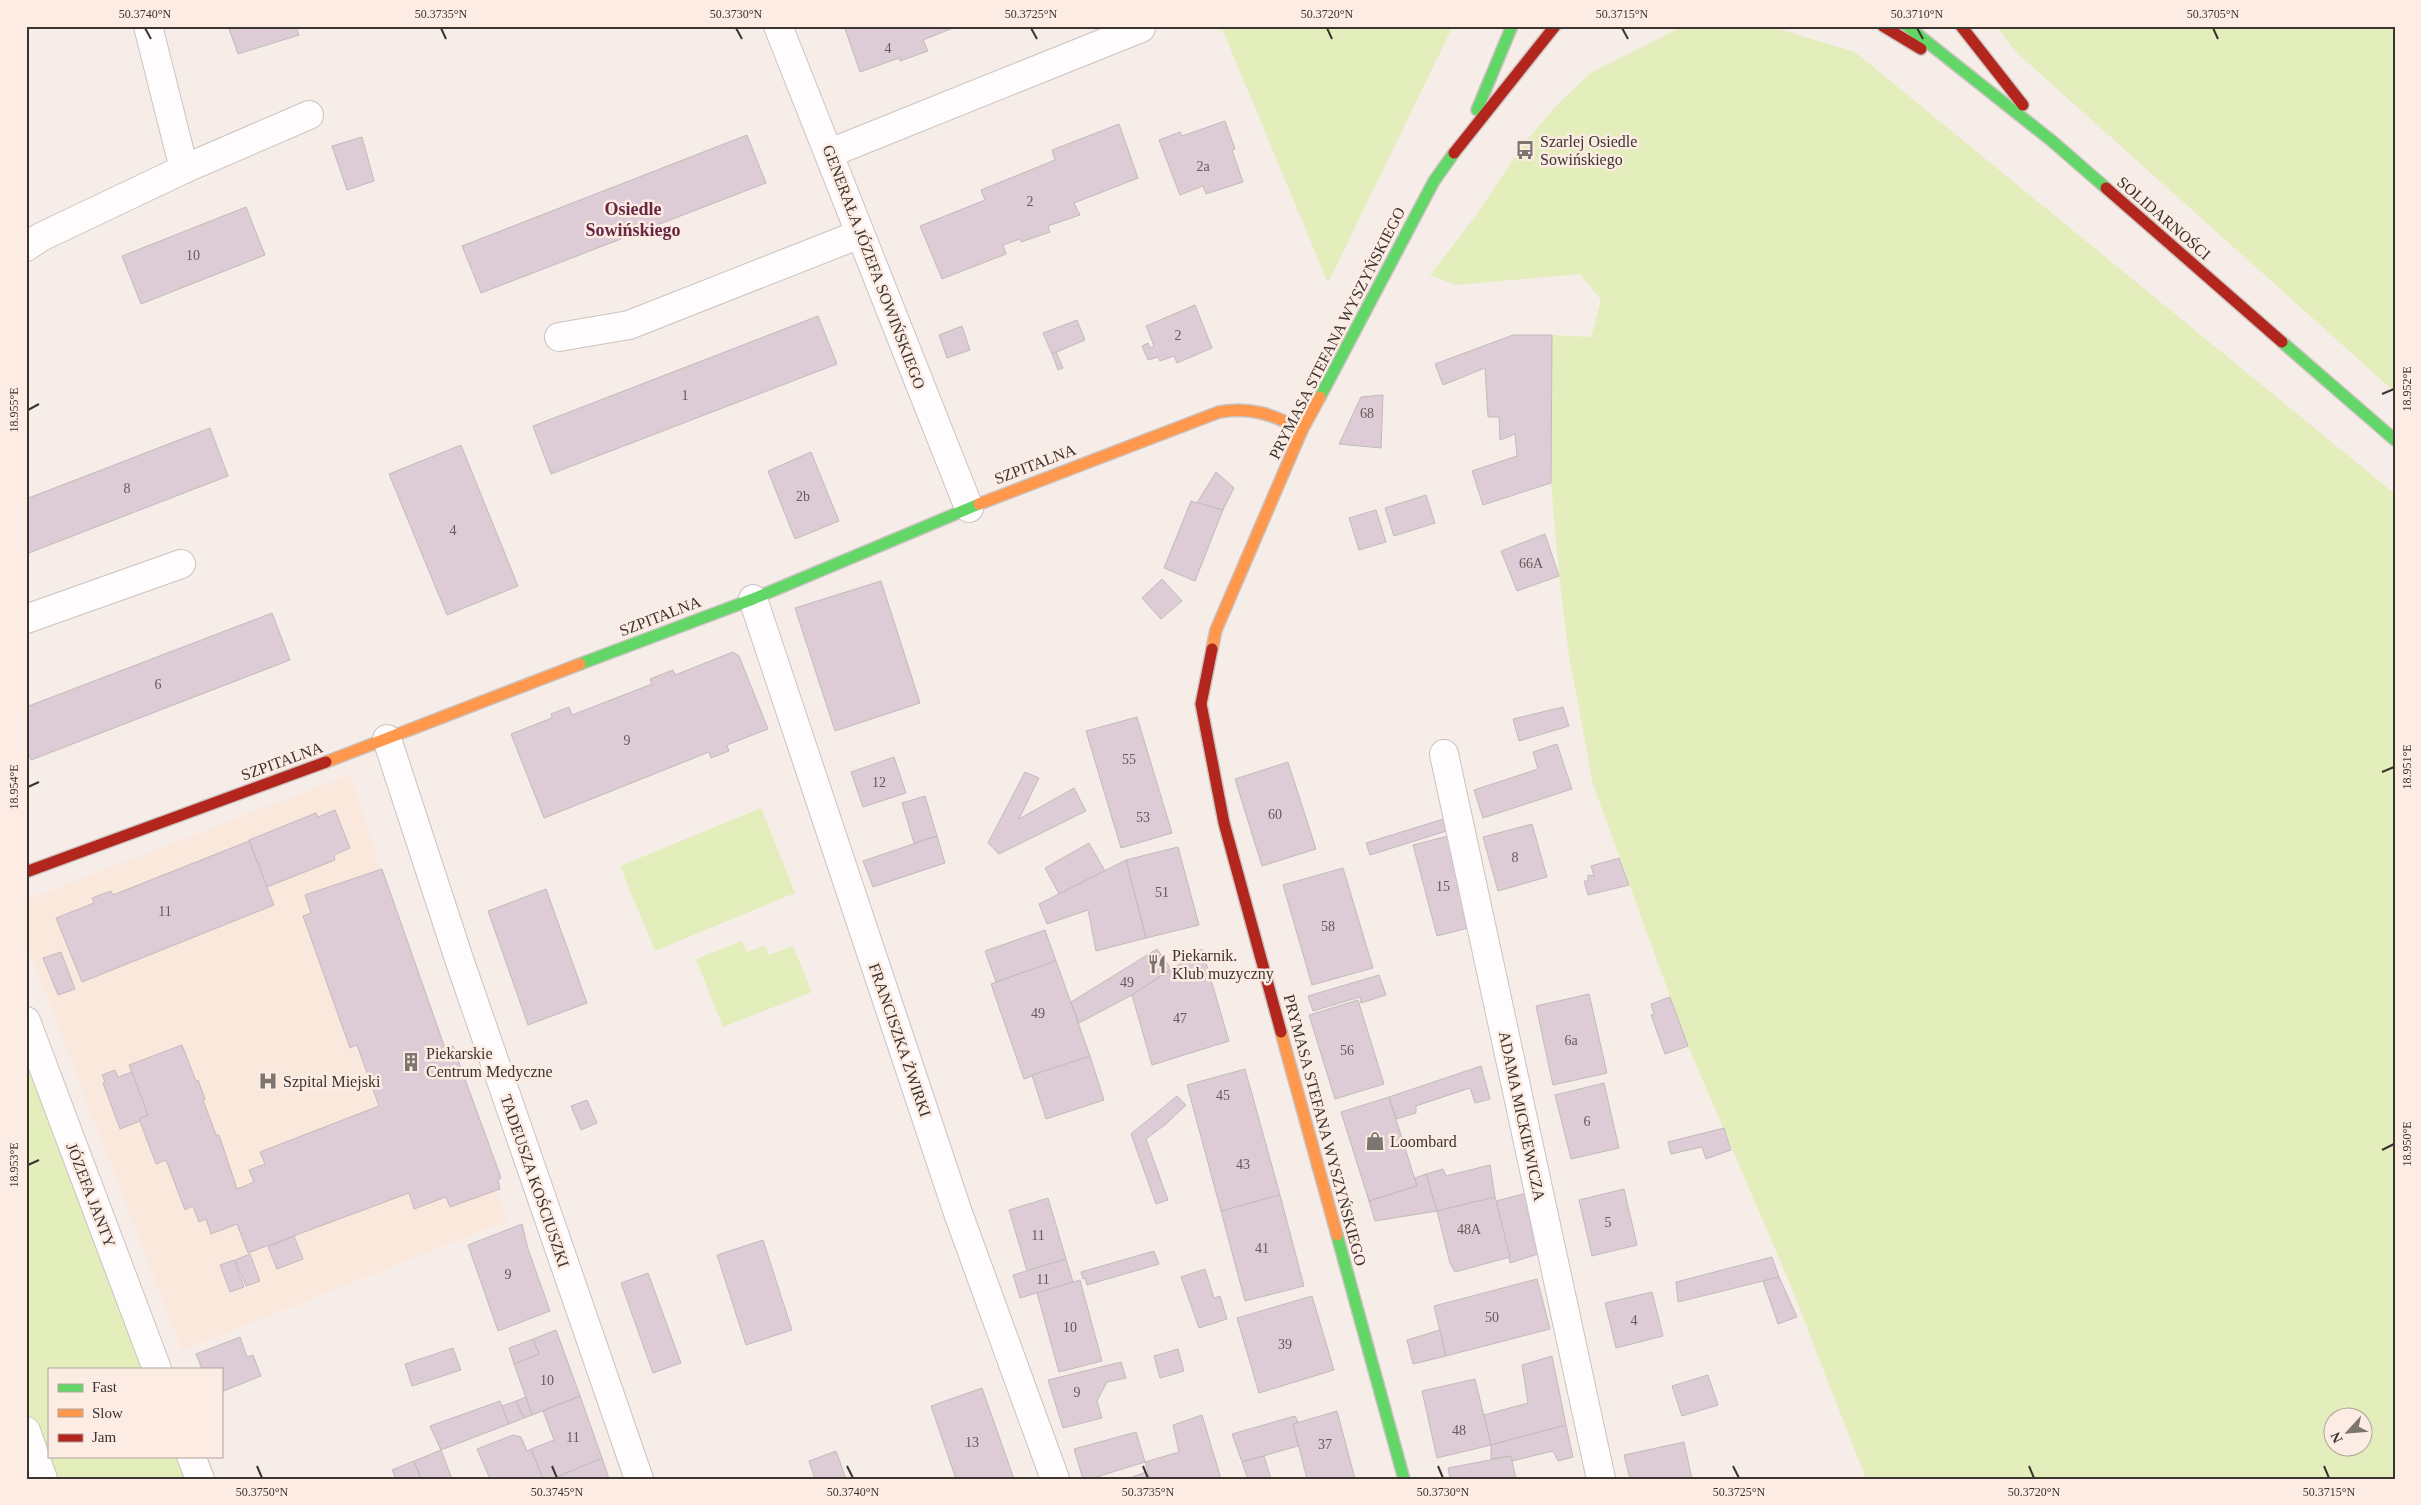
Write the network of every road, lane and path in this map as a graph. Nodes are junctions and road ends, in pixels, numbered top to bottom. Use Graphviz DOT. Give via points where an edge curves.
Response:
graph roads {
  1 [pos="148,26"];
  2 [pos="778,26"];
  3 [pos="1512,26"];
  4 [pos="1555,26"];
  5 [pos="1883,26"];
  6 [pos="1908,26"];
  7 [pos="1961,26"];
  8 [pos="1141,28"];
  9 [pos="1560,39"];
  10 [pos="1513,60"];
  11 [pos="1980,84"];
  12 [pos="309,115"];
  13 [pos="1467,134"];
  14 [pos="2052,141"];
  15 [pos="830,153"];
  16 [pos="184,169"];
  17 [pos="860,234"];
  18 [pos="26,247"];
  19 [pos="559,337"];
  20 [pos="1302,430"];
  21 [pos="2395,440"];
  22 [pos="969,508"];
  23 [pos="181,564"];
  24 [pos="753,599"];
  25 [pos="26,619"];
  26 [pos="387,739"];
  27 [pos="1444,754"];
  28 [pos="26,872"];
  29 [pos="26,1021"];
  30 [pos="157,1368"];
  31 [pos="26,1431"];
  32 [pos="192,1458"];
  33 [pos="43,1479"];
  34 [pos="200,1479"];
  35 [pos="639,1479"];
  36 [pos="1055,1479"];
  37 [pos="1404,1479"];
  38 [pos="1601,1479"];
  1 -- 16 [label="street"];
  2 -- 15 [label="street, GENERAŁA JÓZEFA SOWIŃSKIEGO"];
  3 -- 13 [label="street"];
  4 -- 13 [label="street, PRYMASA STEFANA WYSZYŃSKIEGO"];
  5 -- 11 [label="street"];
  6 -- 11 [label="street, SOLIDARNOŚCI"];
  7 -- 14 [label="street"];
  8 -- 15 [label="street"];
  9 -- 13 [label="street"];
  10 -- 13 [label="street, PRYMASA STEFANA WYSZYŃSKIEGO"];
  11 -- 14 [label="street, SOLIDARNOŚCI"];
  12 -- 16 [label="street"];
  13 -- 20 [label="street, PRYMASA STEFANA WYSZYŃSKIEGO" via="1434,181"];
  14 -- 21 [label="street, SOLIDARNOŚCI"];
  15 -- 17 [label="street, GENERAŁA JÓZEFA SOWIŃSKIEGO"];
  16 -- 18 [label="street"];
  17 -- 19 [label="street" via="629,325"];
  17 -- 22 [label="street, GENERAŁA JÓZEFA SOWIŃSKIEGO"];
  20 -- 22 [label="street, SZPITALNA" via="1265,410 1240,407 1219,412"];
  20 -- 37 [label="street, PRYMASA STEFANA WYSZYŃSKIEGO" via="1216,630 1201,704 1224,823"];
  22 -- 24 [label="street, SZPITALNA"];
  23 -- 25 [label="street"];
  24 -- 26 [label="street, SZPITALNA"];
  24 -- 36 [label="street, FRANCISZKA ŻWIRKI" via="958,1213"];
  26 -- 28 [label="street, SZPITALNA"];
  26 -- 35 [label="street, TADEUSZA KOŚCIUSZKI" via="459,959"];
  27 -- 38 [label="street, ADAMA MICKIEWICZA"];
  29 -- 30 [label="street, JÓZEFA JANTY"];
  31 -- 33 [label="street"];
  32 -- 34 [label="street"];
}
